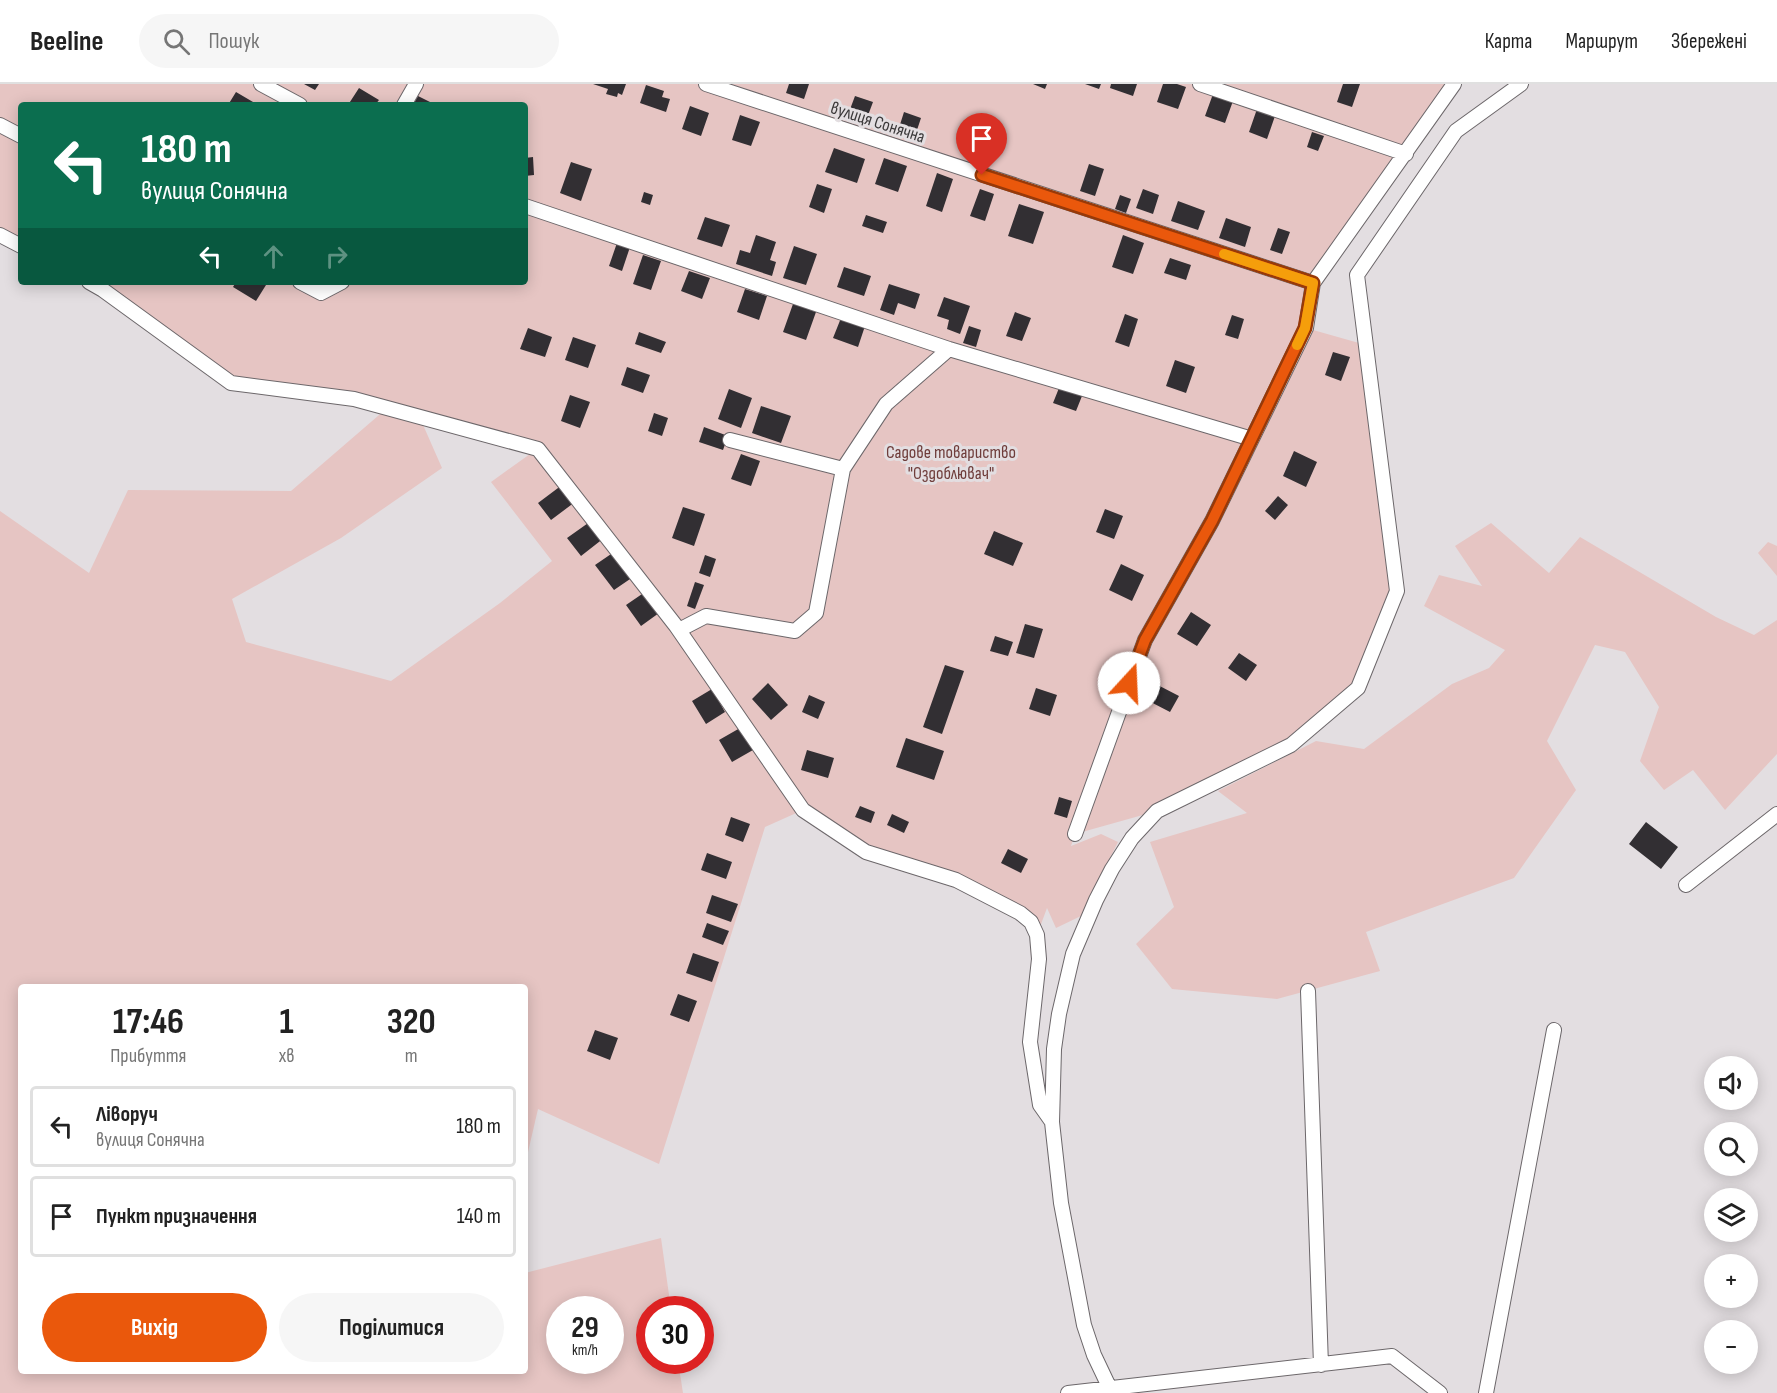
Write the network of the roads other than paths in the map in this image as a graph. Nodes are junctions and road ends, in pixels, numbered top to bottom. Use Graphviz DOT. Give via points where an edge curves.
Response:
graph roads {
  1 [pos="261,84"];
  2 [pos="416,84"];
  3 [pos="1200,84"];
  4 [pos="1454,84"];
  5 [pos="1521,84"];
  6 [pos="714,85"];
  7 [pos="294,102"];
  8 [pos="406,102"];
  9 [pos="0,125"];
  10 [pos="18,134"];
  11 [pos="1406,154"];
  12 [pos="528,207"];
  13 [pos="0,235"];
  14 [pos="18,244"];
  15 [pos="1313,283"];
  16 [pos="94,285"];
  17 [pos="949,350"];
  18 [pos="1252,439"];
  19 [pos="730,440"];
  20 [pos="843,469"];
  21 [pos="680,630"];
  22 [pos="1777,814"];
  23 [pos="1075,834"];
  24 [pos="1686,885"];
  25 [pos="1308,991"];
  26 [pos="1554,1030"];
  27 [pos="1052,1122"];
  28 [pos="1321,1365"];
  29 [pos="1111,1391"];
  30 [pos="1068,1393"];
  31 [pos="1440,1393"];
  32 [pos="1485,1393"];
  1 -- 7 [label="street"];
  2 -- 8 [label="street"];
  3 -- 11 [label="street"];
  4 -- 11 [label="street"];
  5 -- 27 [label="street" via="1456,131 1357,275 1397,591 1358,688 1291,745 1157,812 1132,838 1096,900 1071,962 1054,1049"];
  6 -- 15 [label="street, вулиця Сонячна"];
  9 -- 10 [label="street"];
  11 -- 15 [label="street"];
  12 -- 17 [label="street"];
  13 -- 14 [label="street"];
  15 -- 18 [label="street" via="1305,328"];
  16 -- 21 [label="street" via="231,383 354,399 538,448"];
  17 -- 18 [label="street"];
  17 -- 20 [label="street" via="886,404"];
  18 -- 23 [label="street" via="1212,521 1145,640"];
  19 -- 20 [label="street"];
  20 -- 21 [label="street" via="816,613 795,631 706,616"];
  21 -- 27 [label="street" via="802,810 866,852 956,880 1030,922 1037,935 1039,959 1030,1042 1040,1105"];
  22 -- 24 [label="street"];
  25 -- 28 [label="street"];
  26 -- 32 [label="street"];
  27 -- 29 [label="street" via="1061,1203 1084,1325"];
  28 -- 29 [label="street"];
  28 -- 31 [label="street" via="1392,1356"];
  29 -- 30 [label="street"];
}
